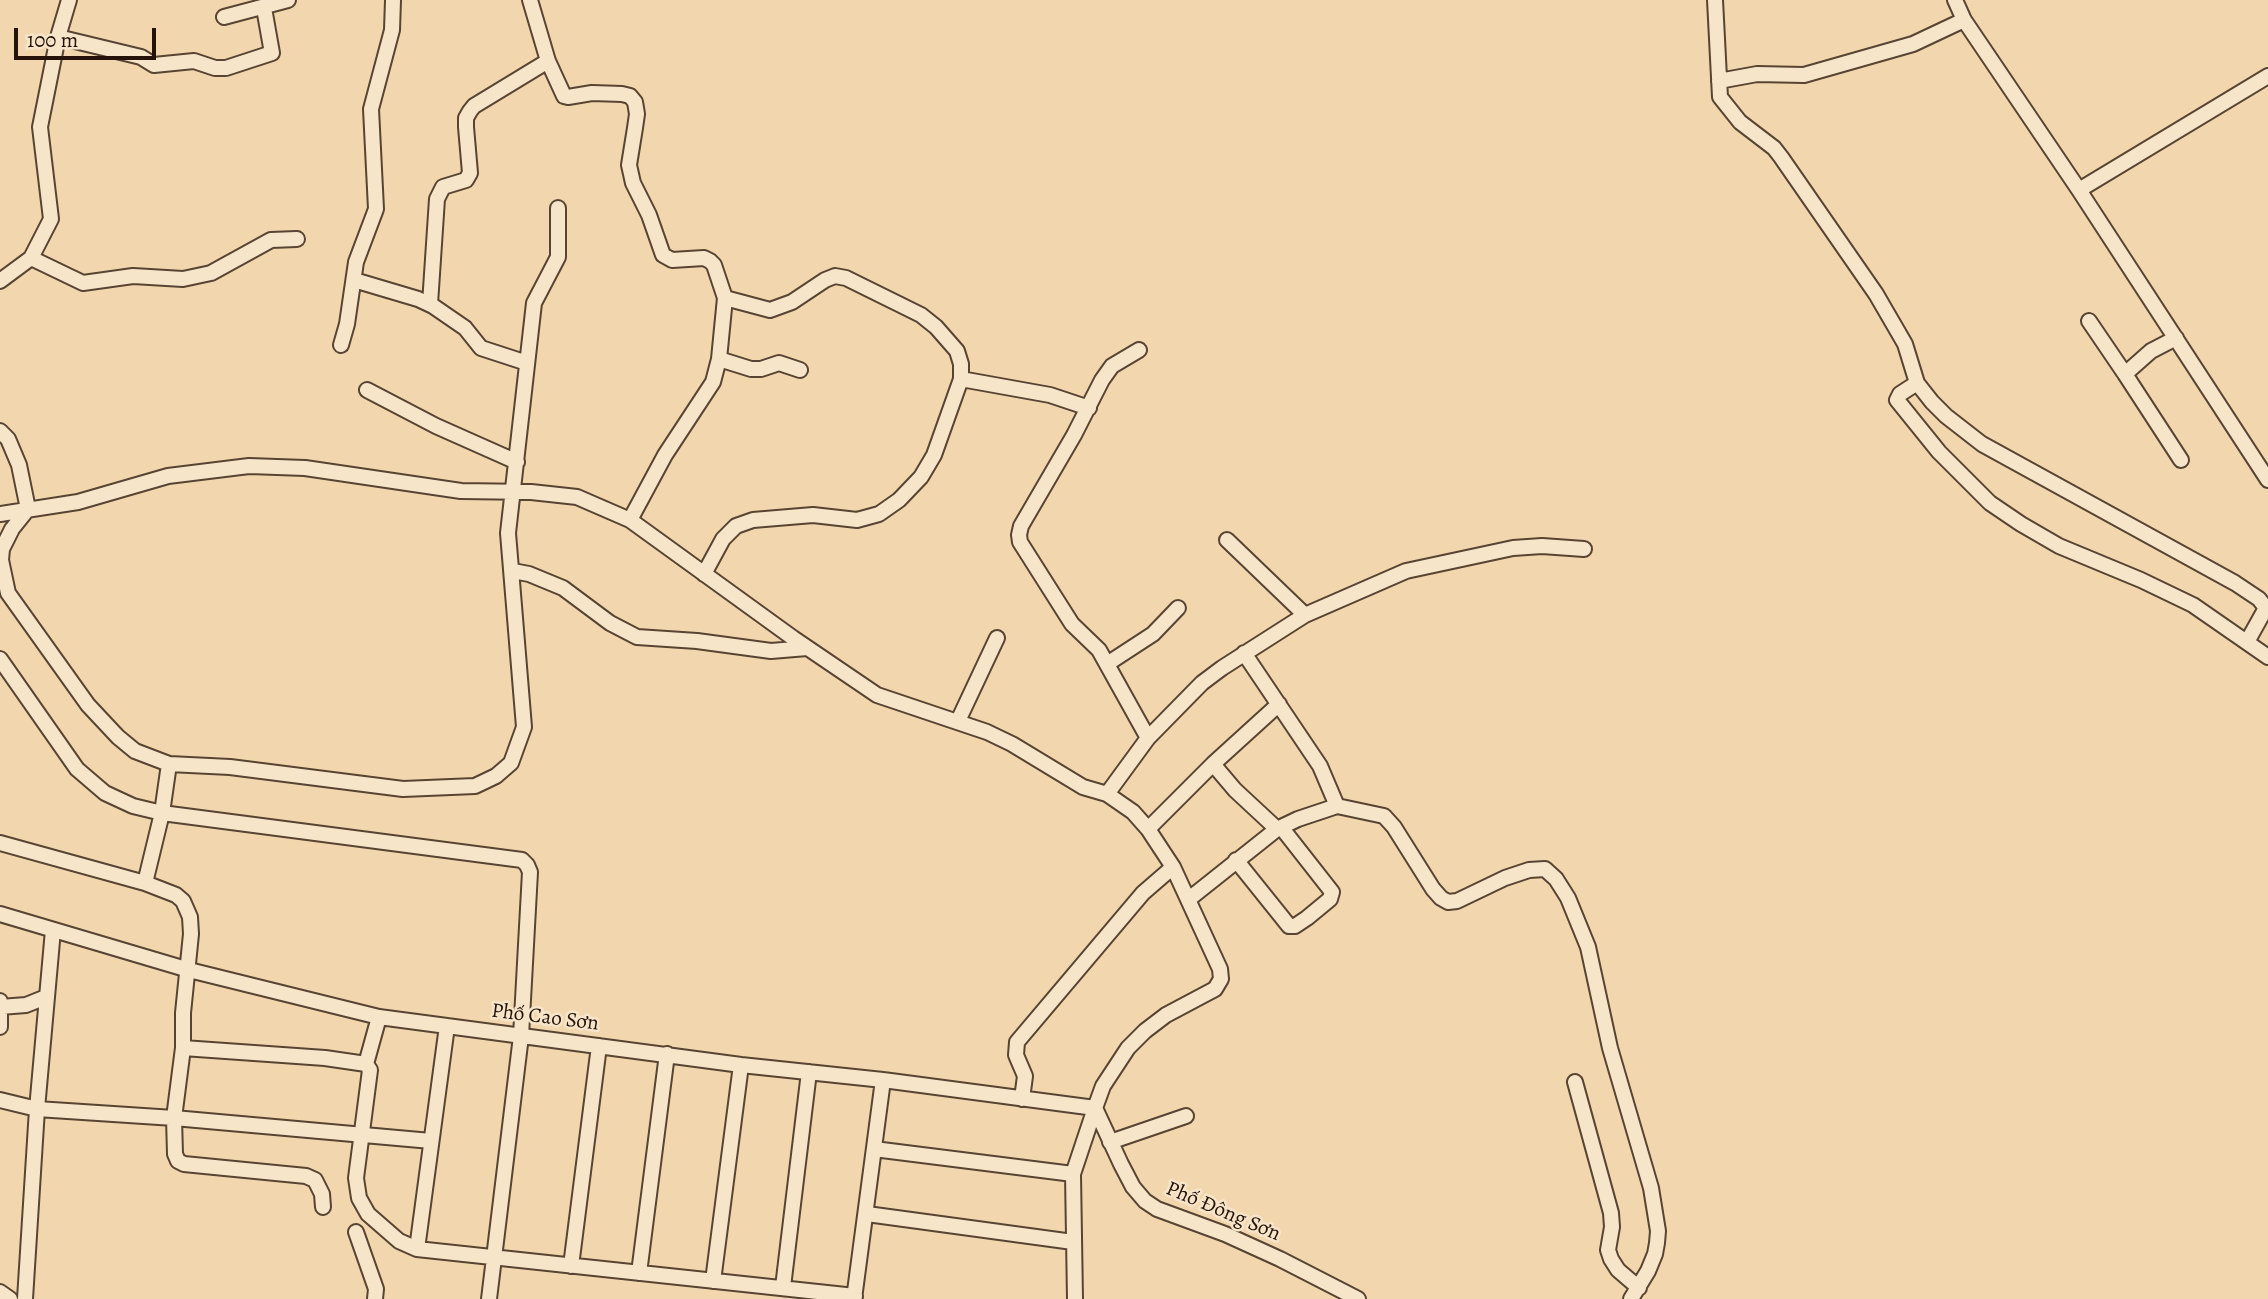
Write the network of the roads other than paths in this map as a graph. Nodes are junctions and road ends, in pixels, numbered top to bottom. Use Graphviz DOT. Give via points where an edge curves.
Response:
graph roads {
  1 [pos="69,0"];
  2 [pos="288,0"];
  3 [pos="393,0"];
  4 [pos="530,0"];
  5 [pos="1715,0"];
  6 [pos="1955,0"];
  7 [pos="264,8"];
  8 [pos="224,17"];
  9 [pos="1964,20"];
  10 [pos="58,37"];
  11 [pos="548,61"];
  12 [pos="2268,76"];
  13 [pos="1719,81"];
  14 [pos="2079,190"];
  15 [pos="558,208"];
  16 [pos="297,239"];
  17 [pos="31,258"];
  18 [pos="354,280"];
  19 [pos="0,281"];
  20 [pos="725,298"];
  21 [pos="430,304"];
  22 [pos="2089,321"];
  23 [pos="2176,338"];
  24 [pos="341,345"];
  25 [pos="1139,350"];
  26 [pos="719,359"];
  27 [pos="527,363"];
  28 [pos="800,370"];
  29 [pos="2125,374"];
  30 [pos="961,379"];
  31 [pos="1917,383"];
  32 [pos="367,390"];
  33 [pos="1089,408"];
  34 [pos="0,430"];
  35 [pos="2181,460"];
  36 [pos="517,462"];
  37 [pos="2268,480"];
  38 [pos="511,493"];
  39 [pos="28,509"];
  40 [pos="0,514"];
  41 [pos="630,520"];
  42 [pos="1227,540"];
  43 [pos="1584,549"];
  44 [pos="513,571"];
  45 [pos="704,574"];
  46 [pos="4,594"];
  47 [pos="1178,608"];
  48 [pos="1305,615"];
  49 [pos="997,638"];
  50 [pos="2247,642"];
  51 [pos="807,648"];
  52 [pos="1244,653"];
  53 [pos="2268,657"];
  54 [pos="0,659"];
  55 [pos="1107,664"];
  56 [pos="1279,705"];
  57 [pos="958,721"];
  58 [pos="1148,738"];
  59 [pos="169,764"];
  60 [pos="1213,764"];
  61 [pos="1107,793"];
  62 [pos="1338,806"];
  63 [pos="162,813"];
  64 [pos="1279,828"];
  65 [pos="1149,829"];
  66 [pos="0,843"];
  67 [pos="1236,860"];
  68 [pos="1173,867"];
  69 [pos="145,883"];
  70 [pos="1189,899"];
  71 [pos="0,914"];
  72 [pos="53,930"];
  73 [pos="189,970"];
  74 [pos="46,997"];
  75 [pos="0,999"];
  76 [pos="1,1007"];
  77 [pos="379,1017"];
  78 [pos="447,1026"];
  79 [pos="0,1027"];
  80 [pos="522,1036"];
  81 [pos="599,1046"];
  82 [pos="183,1048"];
  83 [pos="667,1054"];
  84 [pos="366,1064"];
  85 [pos="741,1065"];
  86 [pos="809,1072"];
  87 [pos="883,1080"];
  88 [pos="1575,1082"];
  89 [pos="0,1100"];
  90 [pos="1022,1100"];
  91 [pos="1095,1108"];
  92 [pos="37,1109"];
  93 [pos="1186,1116"];
  94 [pos="174,1118"];
  95 [pos="362,1135"];
  96 [pos="431,1141"];
  97 [pos="1110,1142"];
  98 [pos="874,1149"];
  99 [pos="1073,1174"];
  100 [pos="323,1207"];
  101 [pos="867,1214"];
  102 [pos="356,1232"];
  103 [pos="1073,1242"];
  104 [pos="417,1249"];
  105 [pos="494,1257"];
  106 [pos="571,1266"];
  107 [pos="639,1273"];
  108 [pos="713,1281"];
  109 [pos="783,1287"];
  110 [pos="0,1292"];
  111 [pos="1635,1294"];
  112 [pos="854,1297"];
  113 [pos="10,1299"];
  114 [pos="25,1299"];
  115 [pos="375,1299"];
  116 [pos="489,1299"];
  117 [pos="1075,1299"];
  118 [pos="1358,1299"];
  1 -- 10 [label="street"];
  2 -- 7 [label="street"];
  3 -- 18 [label="street" via="392,30 371,109 376,209 359,252"];
  4 -- 11 [label="street"];
  5 -- 13 [label="street"];
  6 -- 9 [label="street"];
  7 -- 8 [label="street"];
  7 -- 10 [label="street" via="272,53 235,67 215,68 194,61 154,65 141,57"];
  9 -- 13 [label="street" via="1913,44 1804,75 1757,74"];
  9 -- 14 [label="street"];
  10 -- 17 [label="street" via="40,127 51,219"];
  11 -- 20 [label="street" via="564,96 631,96 637,114 629,165 663,255 672,261 710,261"];
  11 -- 21 [label="street" via="474,106 466,118 470,173 466,180 443,187 437,199"];
  12 -- 14 [label="street"];
  13 -- 31 [label="street" via="1727,109 1781,157 1876,294 1905,344"];
  14 -- 23 [label="street"];
  15 -- 27 [label="street" via="558,257 534,303"];
  16 -- 17 [label="street" via="271,240 211,273 183,279 133,276 83,283"];
  17 -- 19 [label="street"];
  18 -- 21 [label="street"];
  18 -- 24 [label="street"];
  20 -- 26 [label="street"];
  20 -- 30 [label="street" via="770,310 792,302 825,280 846,278 936,327 957,351"];
  21 -- 27 [label="street" via="465,327 481,348"];
  22 -- 29 [label="street"];
  23 -- 29 [label="street" via="2151,351"];
  23 -- 37 [label="street"];
  25 -- 33 [label="street" via="1112,366"];
  26 -- 28 [label="street" via="751,369 779,363"];
  26 -- 41 [label="street" via="713,382 664,455"];
  27 -- 36 [label="street"];
  29 -- 35 [label="street"];
  30 -- 33 [label="street" via="1050,395"];
  30 -- 45 [label="street" via="934,455 899,500 878,514 857,520 813,515 753,520 736,526 723,539"];
  31 -- 50 [label="street" via="1946,416 1982,444 2259,599 2266,608"];
  31 -- 50 [label="street" via="1897,400 1939,452 1990,503 2059,546 2183,600"];
  32 -- 36 [label="street"];
  33 -- 55 [label="street" via="1019,535 1072,624"];
  34 -- 39 [label="street" via="9,439 19,465"];
  36 -- 38 [label="street"];
  38 -- 39 [label="street" via="305,468 248,466 168,476 78,502"];
  38 -- 41 [label="street" via="577,498"];
  38 -- 44 [label="street" via="508,533"];
  39 -- 40 [label="street"];
  39 -- 46 [label="street" via="2,549"];
  41 -- 45 [label="street"];
  42 -- 48 [label="street"];
  43 -- 48 [label="street" via="1513,548 1406,571"];
  44 -- 51 [label="street" via="563,588 637,637 771,651"];
  44 -- 59 [label="street" via="524,727 511,763 496,776 475,786 402,789 230,767"];
  45 -- 51 [label="street"];
  46 -- 59 [label="street" via="88,705 118,737 135,751"];
  47 -- 55 [label="street" via="1153,634"];
  48 -- 52 [label="street"];
  49 -- 57 [label="street"];
  50 -- 53 [label="street"];
  51 -- 57 [label="street" via="877,695"];
  52 -- 56 [label="street"];
  52 -- 58 [label="street" via="1202,683"];
  54 -- 63 [label="street" via="77,769 105,793"];
  55 -- 58 [label="street"];
  56 -- 60 [label="street"];
  56 -- 62 [label="street" via="1320,766"];
  57 -- 61 [label="street" via="1012,744 1083,787"];
  58 -- 61 [label="street"];
  59 -- 63 [label="street"];
  60 -- 64 [label="street"];
  60 -- 65 [label="street"];
  61 -- 65 [label="street"];
  62 -- 64 [label="street"];
  62 -- 111 [label="street" via="1384,817 1433,889 1448,902 1529,870 1545,869 1568,898 1588,947 1610,1048 1651,1188 1657,1243"];
  63 -- 69 [label="street"];
  63 -- 80 [label="street" via="522,860 530,873"];
  64 -- 67 [label="street"];
  64 -- 67 [label="street" via="1332,892 1307,918 1289,926"];
  65 -- 68 [label="street"];
  66 -- 69 [label="street"];
  67 -- 70 [label="street"];
  68 -- 70 [label="street"];
  68 -- 90 [label="street" via="1143,893 1017,1042 1016,1055 1025,1076"];
  69 -- 73 [label="street" via="183,901 190,917"];
  70 -- 91 [label="street" via="1221,979 1207,995 1166,1015 1136,1039 1103,1086"];
  71 -- 72 [label="street, Phố Cao Sơn"];
  72 -- 73 [label="street, Phố Cao Sơn"];
  72 -- 74 [label="street"];
  73 -- 77 [label="street, Phố Cao Sơn"];
  73 -- 82 [label="street"];
  74 -- 76 [label="street"];
  74 -- 92 [label="street"];
  75 -- 76 [label="street"];
  76 -- 79 [label="street"];
  77 -- 78 [label="street, Phố Cao Sơn"];
  77 -- 84 [label="street"];
  78 -- 80 [label="street, Phố Cao Sơn"];
  78 -- 96 [label="street"];
  80 -- 81 [label="street, Phố Cao Sơn"];
  80 -- 105 [label="street"];
  81 -- 83 [label="street, Phố Cao Sơn"];
  81 -- 106 [label="street"];
  82 -- 84 [label="street"];
  82 -- 94 [label="street"];
  83 -- 85 [label="street, Phố Cao Sơn"];
  83 -- 107 [label="street"];
  84 -- 95 [label="street" via="370,1070"];
  85 -- 86 [label="street, Phố Cao Sơn"];
  85 -- 108 [label="street"];
  86 -- 87 [label="street, Phố Cao Sơn"];
  86 -- 109 [label="street"];
  87 -- 90 [label="street, Phố Cao Sơn"];
  87 -- 98 [label="street"];
  88 -- 111 [label="street" via="1611,1213 1608,1250"];
  89 -- 92 [label="street"];
  90 -- 91 [label="street, Phố Cao Sơn"];
  91 -- 97 [label="street, Phố Đông Sơn"];
  91 -- 99 [label="street"];
  92 -- 94 [label="street"];
  92 -- 114 [label="street"];
  93 -- 97 [label="street"];
  94 -- 95 [label="street"];
  94 -- 100 [label="street" via="178,1161 306,1176 322,1194"];
  95 -- 96 [label="street"];
  95 -- 104 [label="street" via="356,1178 359,1198 387,1233"];
  96 -- 104 [label="street"];
  97 -- 118 [label="street, Phố Đông Sơn" via="1133,1187 1157,1209 1225,1234"];
  98 -- 99 [label="street"];
  98 -- 101 [label="street"];
  99 -- 103 [label="street"];
  101 -- 103 [label="street"];
  101 -- 112 [label="street"];
  102 -- 115 [label="street" via="376,1289"];
  103 -- 117 [label="street"];
  104 -- 105 [label="street"];
  105 -- 106 [label="street"];
  105 -- 116 [label="street"];
  106 -- 107 [label="street"];
  107 -- 108 [label="street"];
  108 -- 109 [label="street"];
  109 -- 112 [label="street"];
  110 -- 113 [label="street"];
}
